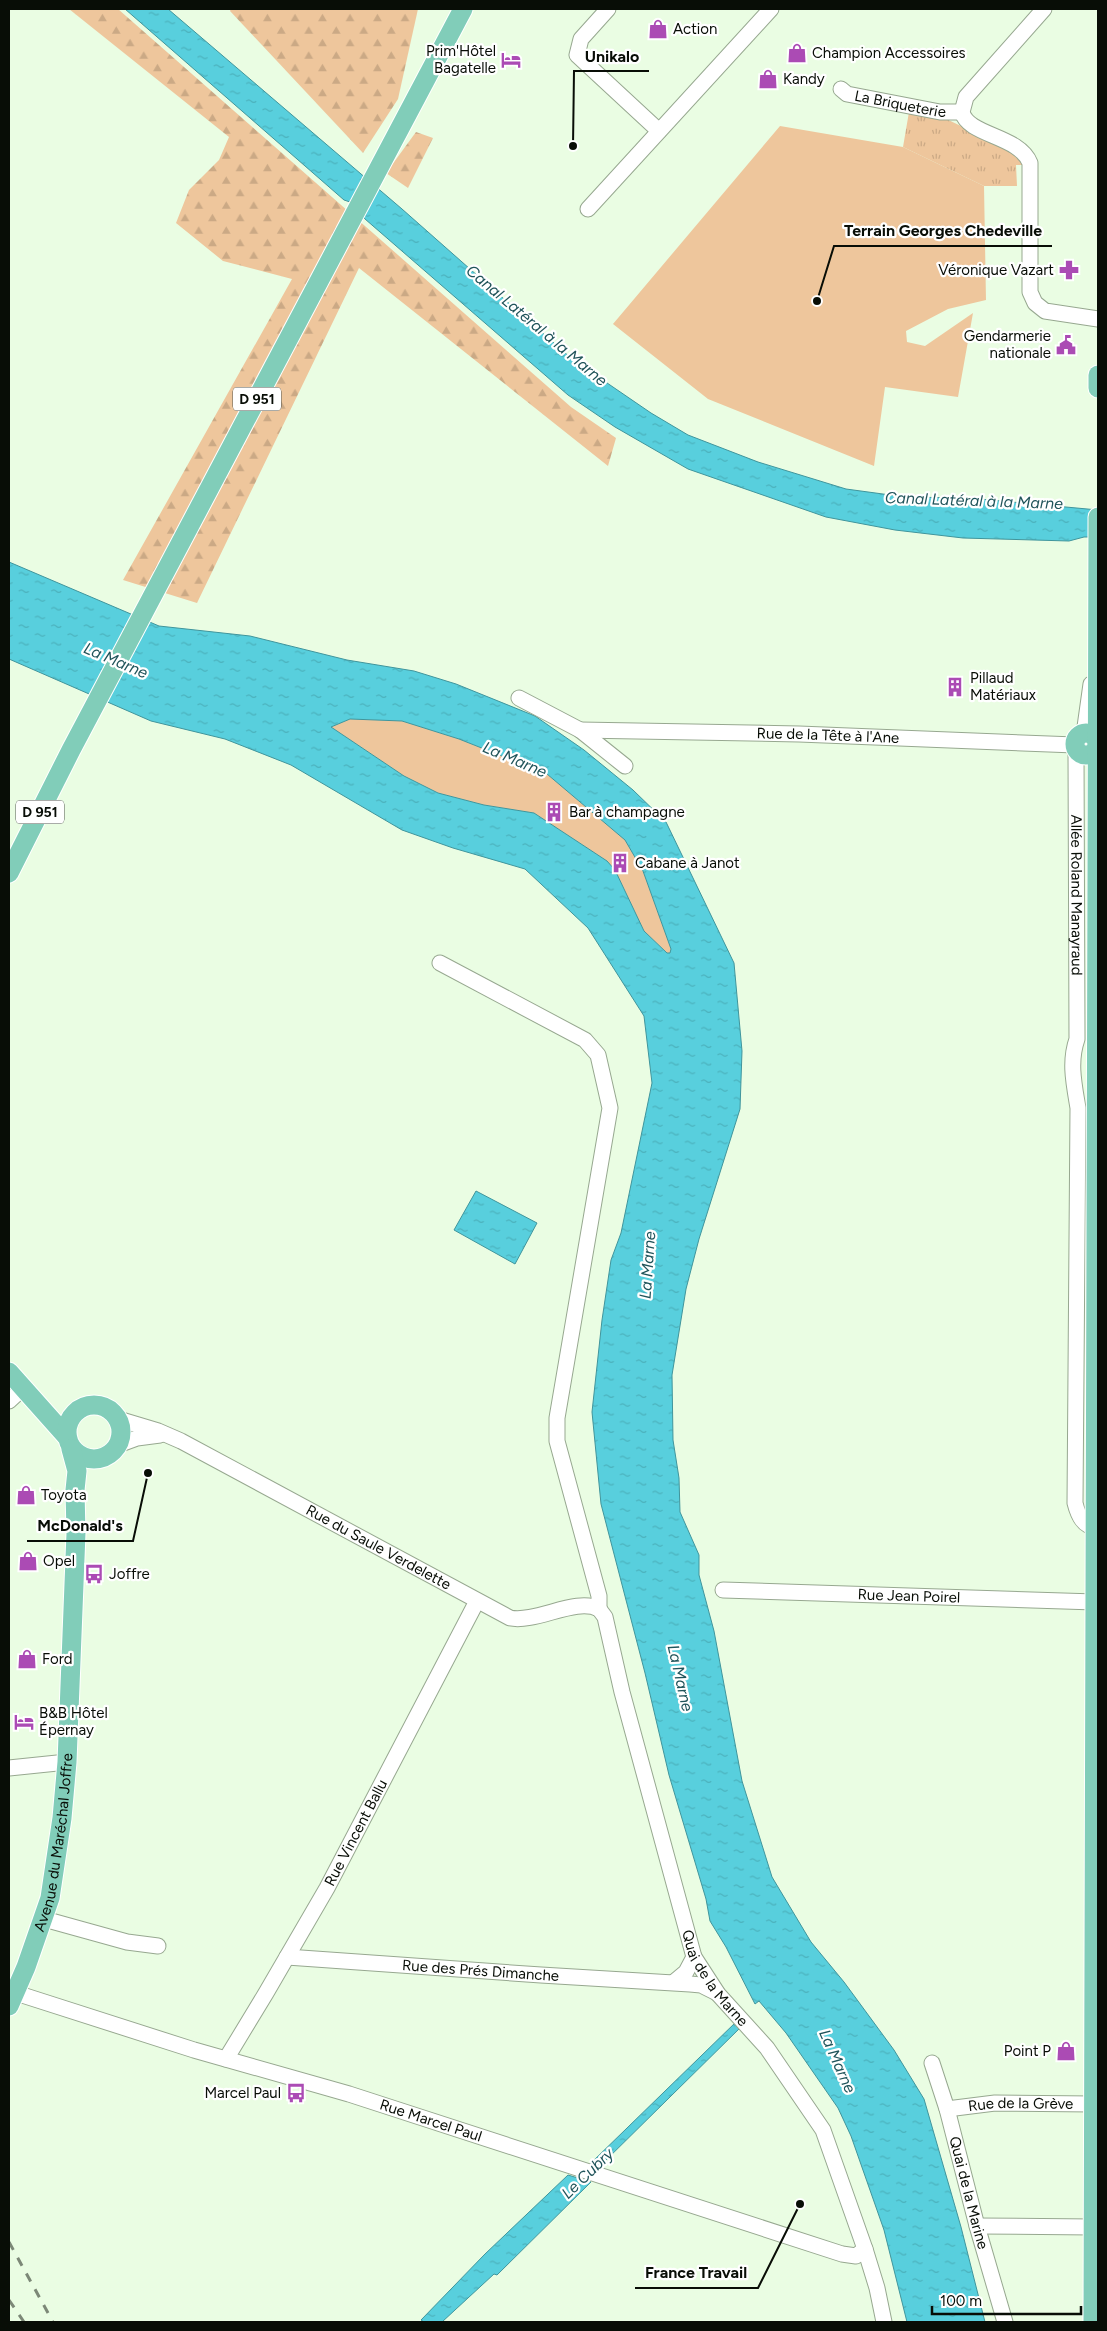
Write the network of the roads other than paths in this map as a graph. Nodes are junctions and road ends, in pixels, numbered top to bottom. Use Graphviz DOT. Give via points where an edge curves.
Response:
graph roads {
  1 [pos="463,9"];
  2 [pos="608,9"];
  3 [pos="771,9"];
  4 [pos="1044,9"];
  5 [pos="841,89"];
  6 [pos="962,112"];
  7 [pos="660,131"];
  8 [pos="588,209"];
  9 [pos="1098,319"];
  10 [pos="1098,375"];
  11 [pos="1098,388"];
  12 [pos="1098,517"];
  13 [pos="519,698"];
  14 [pos="580,730"];
  15 [pos="1084,745"];
  16 [pos="626,766"];
  17 [pos="9,874"];
  18 [pos="440,962"];
  19 [pos="1097,1039"];
  20 [pos="1077,1040"];
  21 [pos="9,1372"];
  22 [pos="26,1390"];
  23 [pos="9,1401"];
  24 [pos="80,1408"];
  25 [pos="118,1419"];
  26 [pos="167,1435"];
  27 [pos="69,1442"];
  28 [pos="118,1444"];
  29 [pos="98,1460"];
  30 [pos="1097,1527"];
  31 [pos="76,1533"];
  32 [pos="723,1590"];
  33 [pos="477,1602"];
  34 [pos="1094,1602"];
  35 [pos="599,1609"];
  36 [pos="67,1762"];
  37 [pos="9,1768"];
  38 [pos="1096,1791"];
  39 [pos="44,1919"];
  40 [pos="158,1946"];
  41 [pos="287,1957"];
  42 [pos="694,1957"];
  43 [pos="674,1982"];
  44 [pos="11,1994"];
  45 [pos="718,1994"];
  46 [pos="1096,2028"];
  47 [pos="226,2059"];
  48 [pos="932,2063"];
  49 [pos="1093,2104"];
  50 [pos="947,2109"];
  51 [pos="1096,2129"];
  52 [pos="977,2226"];
  53 [pos="1093,2227"];
  54 [pos="865,2249"];
  55 [pos="844,2254"];
  56 [pos="877,2288"];
  57 [pos="884,2322"];
  58 [pos="1005,2322"];
  59 [pos="1093,2322"];
  1 -- 17 [label="main road, D 951" via="71,750"];
  2 -- 7 [label="street" via="581,39 577,55"];
  3 -- 7 [label="street"];
  4 -- 6 [label="street, La Briqueterie" via="966,97"];
  5 -- 6 [label="street, La Briqueterie" via="847,94 940,112"];
  6 -- 9 [label="street, La Briqueterie" via="968,122 1021,149 1030,163 1030,292 1035,303 1045,311"];
  7 -- 8 [label="street"];
  10 -- 11 [label="main road"];
  12 -- 15 [label="main road" via="1097,675"];
  13 -- 14 [label="street"];
  14 -- 15 [label="street, Rue de la Tête à l'Ane" via="799,734"];
  14 -- 16 [label="street"];
  15 -- 19 [label="main road" via="1096,772"];
  15 -- 20 [label="street, Allée Roland Manayraud"];
  18 -- 35 [label="street, Quai de la Marne" via="585,1040 598,1055 606,1084 610,1108 557,1418 557,1441"];
  19 -- 20 [label="street"];
  19 -- 30 [label="main road"];
  20 -- 30 [label="street, Allée Roland Manayraud" via="1072,1074 1078,1108 1075,1503 1079,1517 1086,1524"];
  21 -- 22 [label="main road"];
  22 -- 23 [label="street"];
  22 -- 24 [label="main road" via="54,1407"];
  22 -- 27 [label="main road" via="56,1422"];
  24 -- 25 [label="main road" via="95,1405 109,1410"];
  24 -- 27 [label="main road" via="69,1420"];
  25 -- 26 [label="street, Rue du Saule Verdelette"];
  25 -- 28 [label="main road" via="121,1427"];
  26 -- 28 [label="street"];
  26 -- 33 [label="street, Rue du Saule Verdelette"];
  27 -- 29 [label="main road" via="83,1458"];
  27 -- 31 [label="main road, Avenue du Maréchal Joffre" via="76,1472"];
  28 -- 29 [label="main road" via="113,1452"];
  29 -- 31 [label="main road, Avenue du Maréchal Joffre" via="86,1486"];
  30 -- 34 [label="main road"];
  31 -- 36 [label="main road, Avenue du Maréchal Joffre"];
  32 -- 34 [label="street, Rue Jean Poirel"];
  33 -- 35 [label="street, Rue du Saule Verdelette" via="518,1620 585,1606"];
  33 -- 41 [label="street, Rue Vincent Ballu" via="327,1888"];
  34 -- 38 [label="main road"];
  35 -- 42 [label="street, Quai de la Marne" via="605,1617"];
  36 -- 37 [label="street"];
  36 -- 39 [label="main road, Avenue du Maréchal Joffre" via="55,1871"];
  38 -- 46 [label="main road"];
  39 -- 40 [label="street" via="127,1942"];
  39 -- 44 [label="main road, Avenue du Maréchal Joffre" via="35,1942 21,1960"];
  41 -- 43 [label="street, Rue des Prés Dimanche"];
  41 -- 47 [label="street, Rue Vincent Ballu"];
  42 -- 43 [label="street" via="686,1972"];
  42 -- 45 [label="street, Quai de la Marne"];
  43 -- 45 [label="street, Rue des Prés Dimanche" via="701,1985"];
  44 -- 47 [label="street, Rue Marcel Paul"];
  45 -- 54 [label="street, Quai de la Marne" via="767,2048 816,2117"];
  46 -- 49 [label="main road"];
  47 -- 55 [label="street, Rue Marcel Paul" via="349,2094"];
  48 -- 50 [label="street, Quai de la Marine"];
  49 -- 50 [label="street, Rue de la Grève" via="994,2103"];
  49 -- 51 [label="main road"];
  50 -- 52 [label="street, Quai de la Marine"];
  51 -- 53 [label="main road"];
  52 -- 53 [label="street"];
  52 -- 58 [label="street, Quai de la Marine"];
  53 -- 59 [label="main road"];
  54 -- 55 [label="street" via="856,2256"];
  54 -- 56 [label="street, Quai de la Marne"];
  55 -- 56 [label="street, Rue Marcel Paul"];
  56 -- 57 [label="street, Quai de la Marne"];
}
